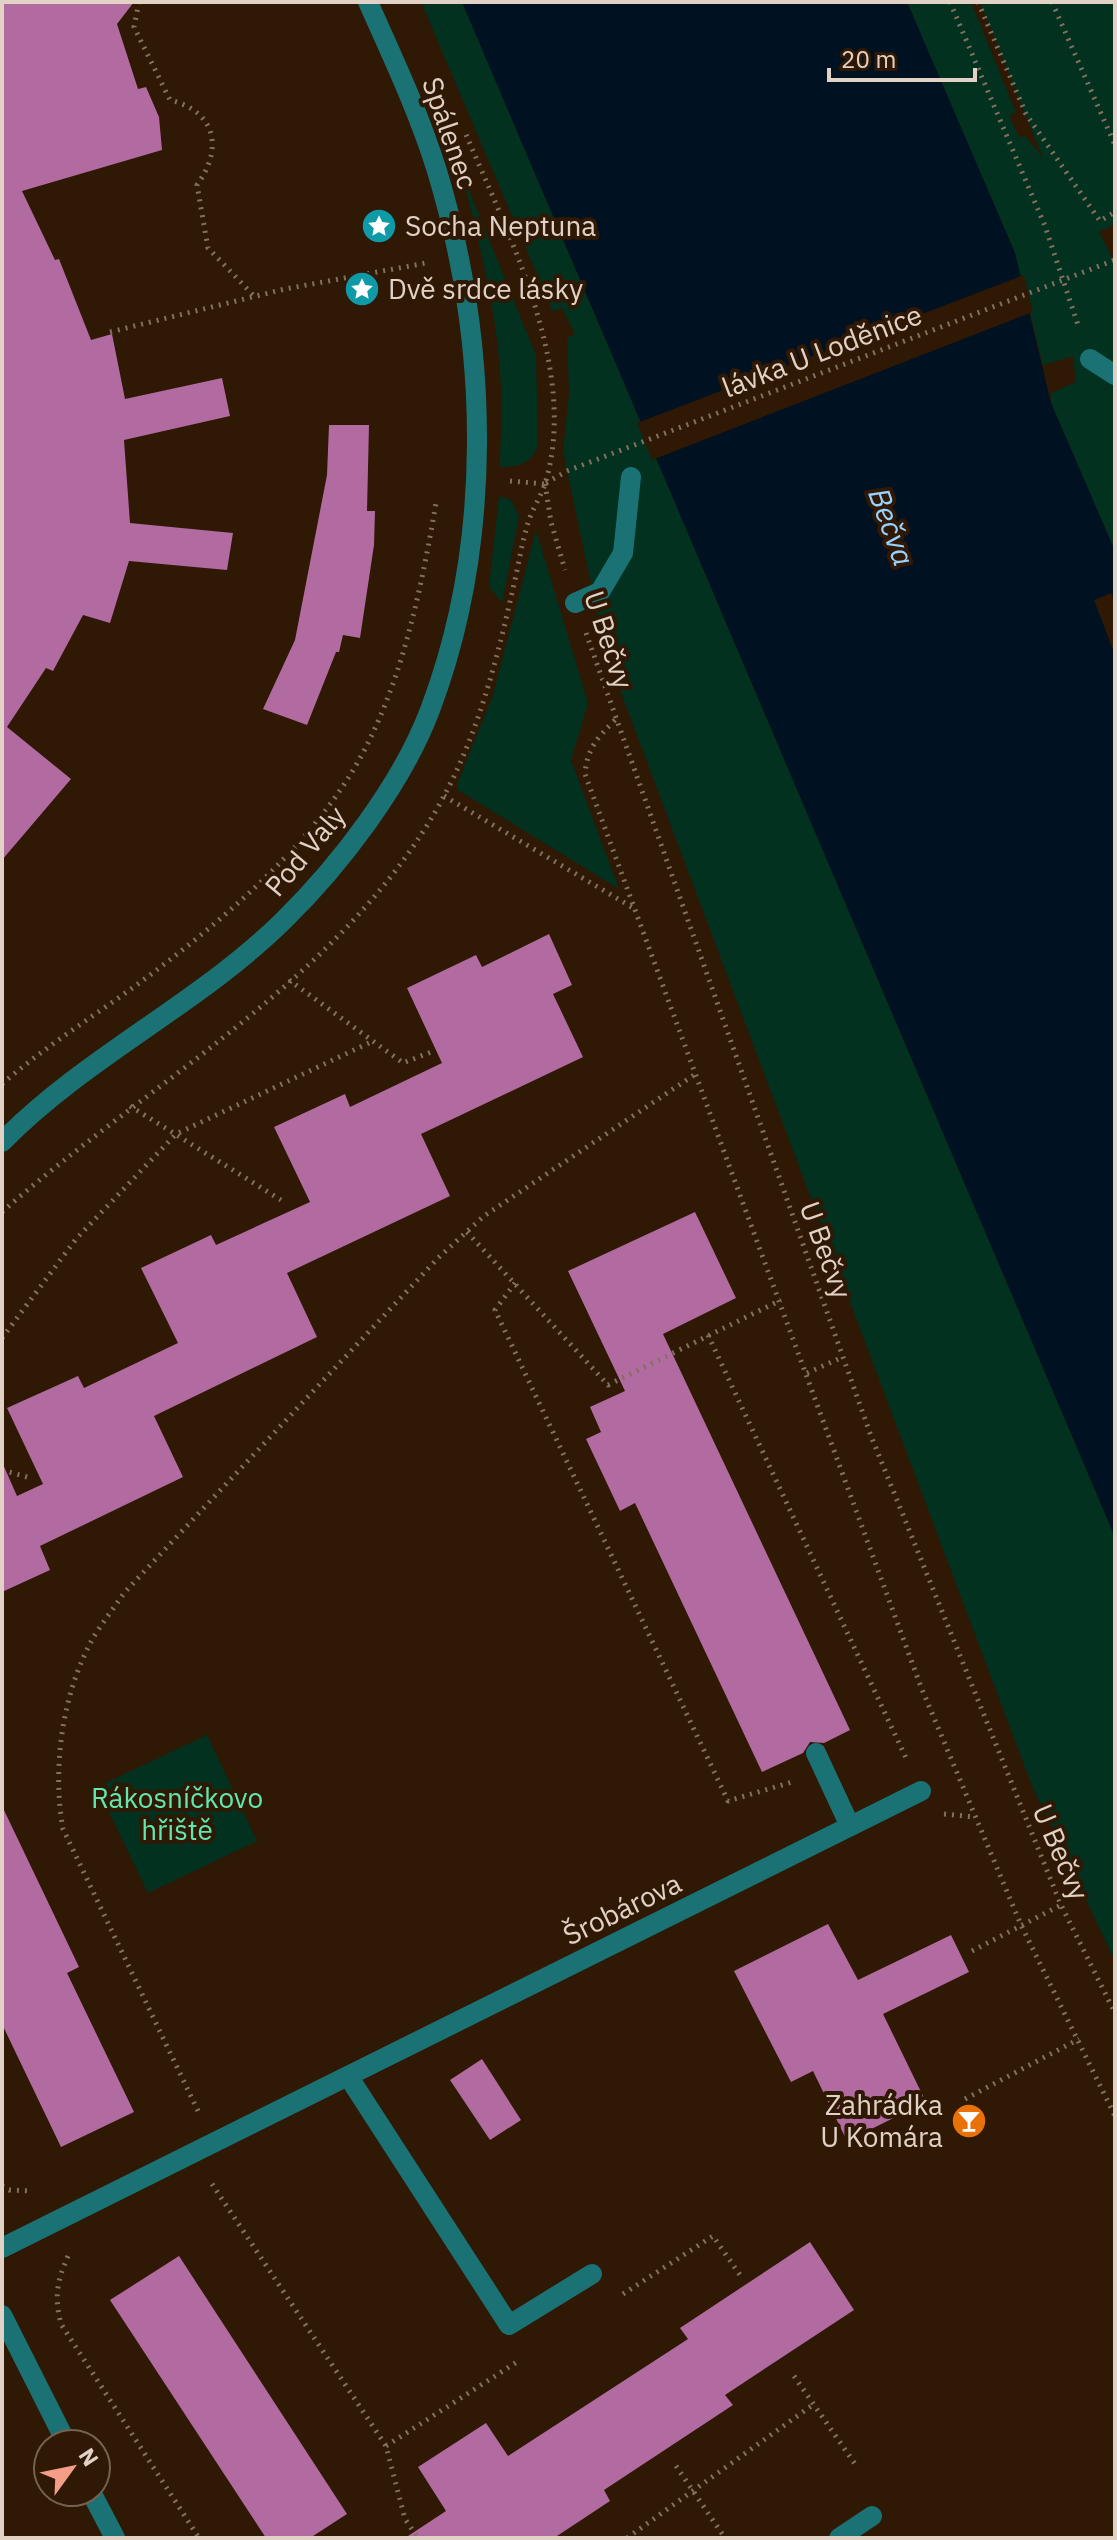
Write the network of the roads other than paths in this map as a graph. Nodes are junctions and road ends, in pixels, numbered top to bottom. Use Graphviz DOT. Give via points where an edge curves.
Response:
graph roads {
  1 [pos="368,2"];
  2 [pos="1090,359"];
  3 [pos="1115,375"];
  4 [pos="631,477"];
  5 [pos="478,479"];
  6 [pos="575,603"];
  7 [pos="2,1142"];
  8 [pos="820,1763"];
  9 [pos="921,1791"];
  10 [pos="850,1826"];
  11 [pos="348,2076"];
  12 [pos="2,2248"];
  13 [pos="592,2274"];
  14 [pos="2,2315"];
  15 [pos="59,2428"];
  16 [pos="99,2508"];
  17 [pos="872,2516"];
  18 [pos="115,2538"];
  19 [pos="839,2538"];
  1 -- 5 [label="street, Spálenec" via="408,90 453,233 468,312"];
  2 -- 3 [label="street"];
  4 -- 6 [label="street" via="623,553 600,592"];
  5 -- 7 [label="street, Pod Valy" via="453,634 429,712 384,798 284,921"];
  8 -- 10 [label="street"];
  9 -- 10 [label="street, Šrobárova"];
  10 -- 11 [label="street, Šrobárova"];
  11 -- 12 [label="street, Šrobárova"];
  11 -- 13 [label="street" via="509,2325"];
  14 -- 15 [label="street"];
  16 -- 18 [label="street"];
  17 -- 19 [label="street"];
}
